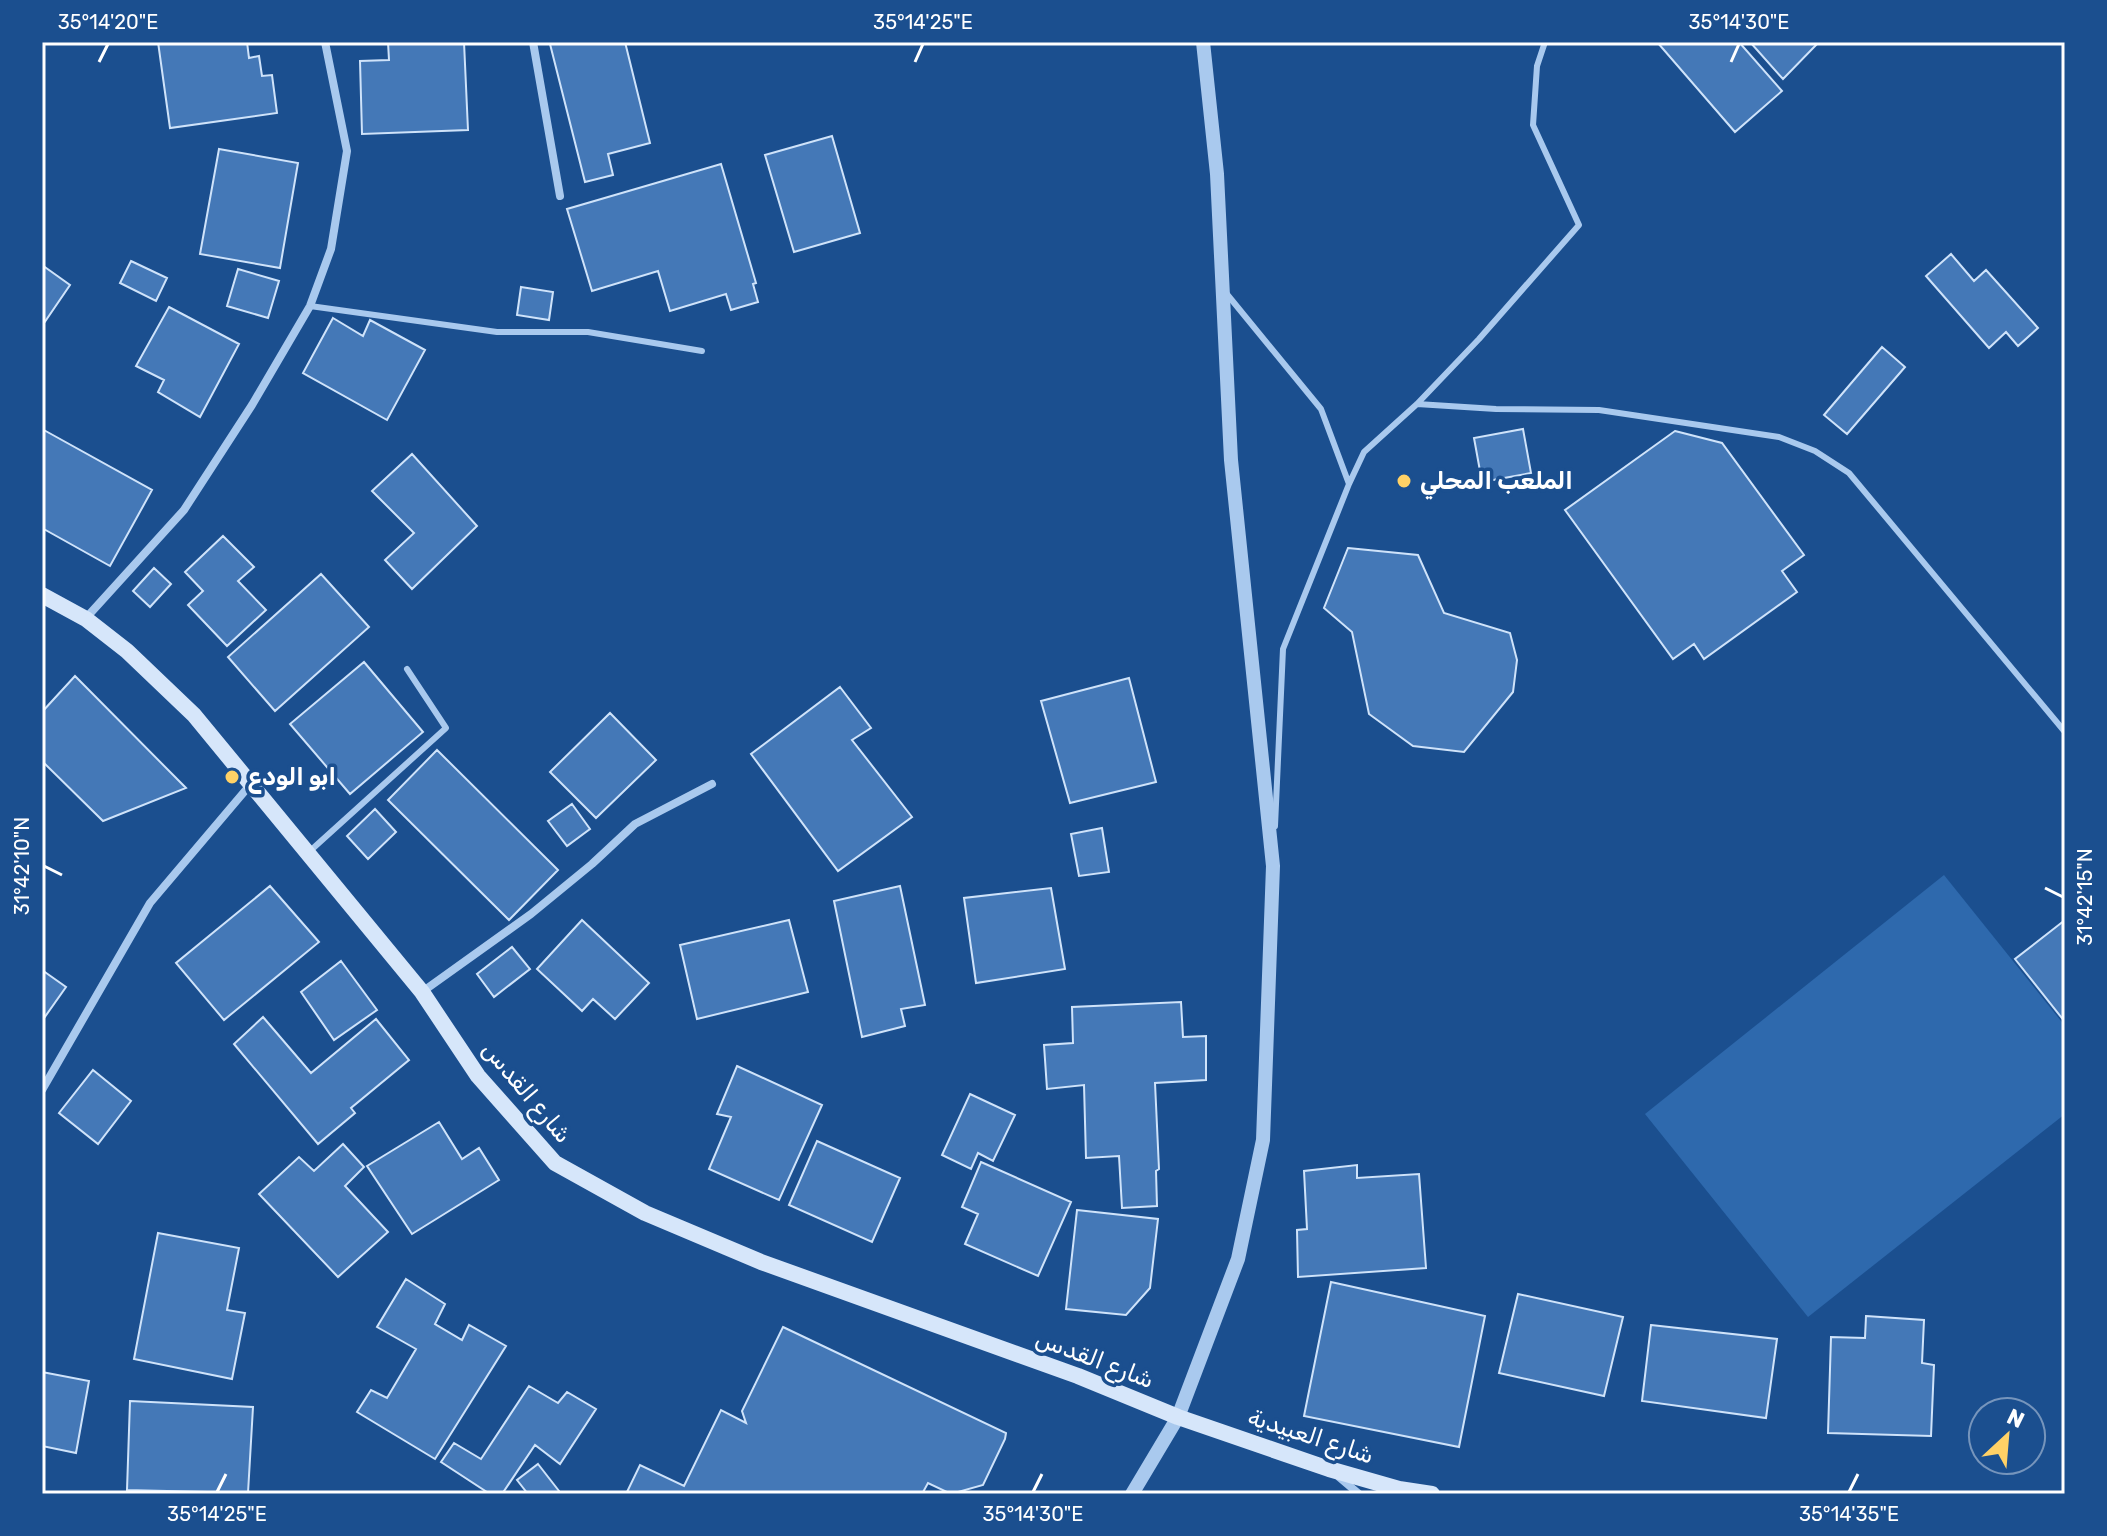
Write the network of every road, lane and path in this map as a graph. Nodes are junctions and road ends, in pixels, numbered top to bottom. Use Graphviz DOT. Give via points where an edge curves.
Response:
graph roads {
  1 [pos="325,42"];
  2 [pos="533,42"];
  3 [pos="1203,42"];
  4 [pos="1545,42"];
  5 [pos="560,196"];
  6 [pos="1223,288"];
  7 [pos="310,306"];
  8 [pos="702,351"];
  9 [pos="1417,404"];
  10 [pos="1349,484"];
  11 [pos="42,595"];
  12 [pos="86,619"];
  13 [pos="407,669"];
  14 [pos="2065,732"];
  15 [pos="712,784"];
  16 [pos="250,785"];
  17 [pos="308,854"];
  18 [pos="1273,866"];
  19 [pos="422,992"];
  20 [pos="42,1090"];
  21 [pos="1178,1417"];
  22 [pos="1329,1469"];
  23 [pos="1132,1494"];
  24 [pos="1359,1494"];
  25 [pos="1432,1494"];
  1 -- 7 [label="street" via="347,151 331,249"];
  2 -- 5 [label="street"];
  3 -- 6 [label="street"];
  4 -- 9 [label="lane" via="1537,66 1533,125 1579,225"];
  6 -- 10 [label="lane" via="1321,409"];
  6 -- 18 [label="street" via="1231,460"];
  7 -- 8 [label="lane" via="497,332 588,332"];
  7 -- 12 [label="street" via="184,510"];
  9 -- 10 [label="lane" via="1364,452"];
  9 -- 14 [label="lane" via="1599,410 1779,437 1815,451 1849,473"];
  10 -- 18 [label="lane" via="1283,649"];
  11 -- 12 [label="main road, شارع القدس"];
  12 -- 16 [label="main road, شارع القدس" via="194,715"];
  13 -- 17 [label="lane" via="446,728"];
  15 -- 19 [label="street" via="635,824 531,914"];
  16 -- 17 [label="main road, شارع القدس"];
  16 -- 20 [label="street" via="150,903"];
  17 -- 19 [label="main road, شارع القدس"];
  18 -- 21 [label="street" via="1263,1140 1238,1259"];
  19 -- 21 [label="main road, شارع القدس" via="478,1076 555,1163 645,1213 761,1262"];
  21 -- 22 [label="main road, شارع العبيدية"];
  21 -- 23 [label="street"];
  22 -- 24 [label="street"];
  22 -- 25 [label="main road, شارع العبيدية"];
}
